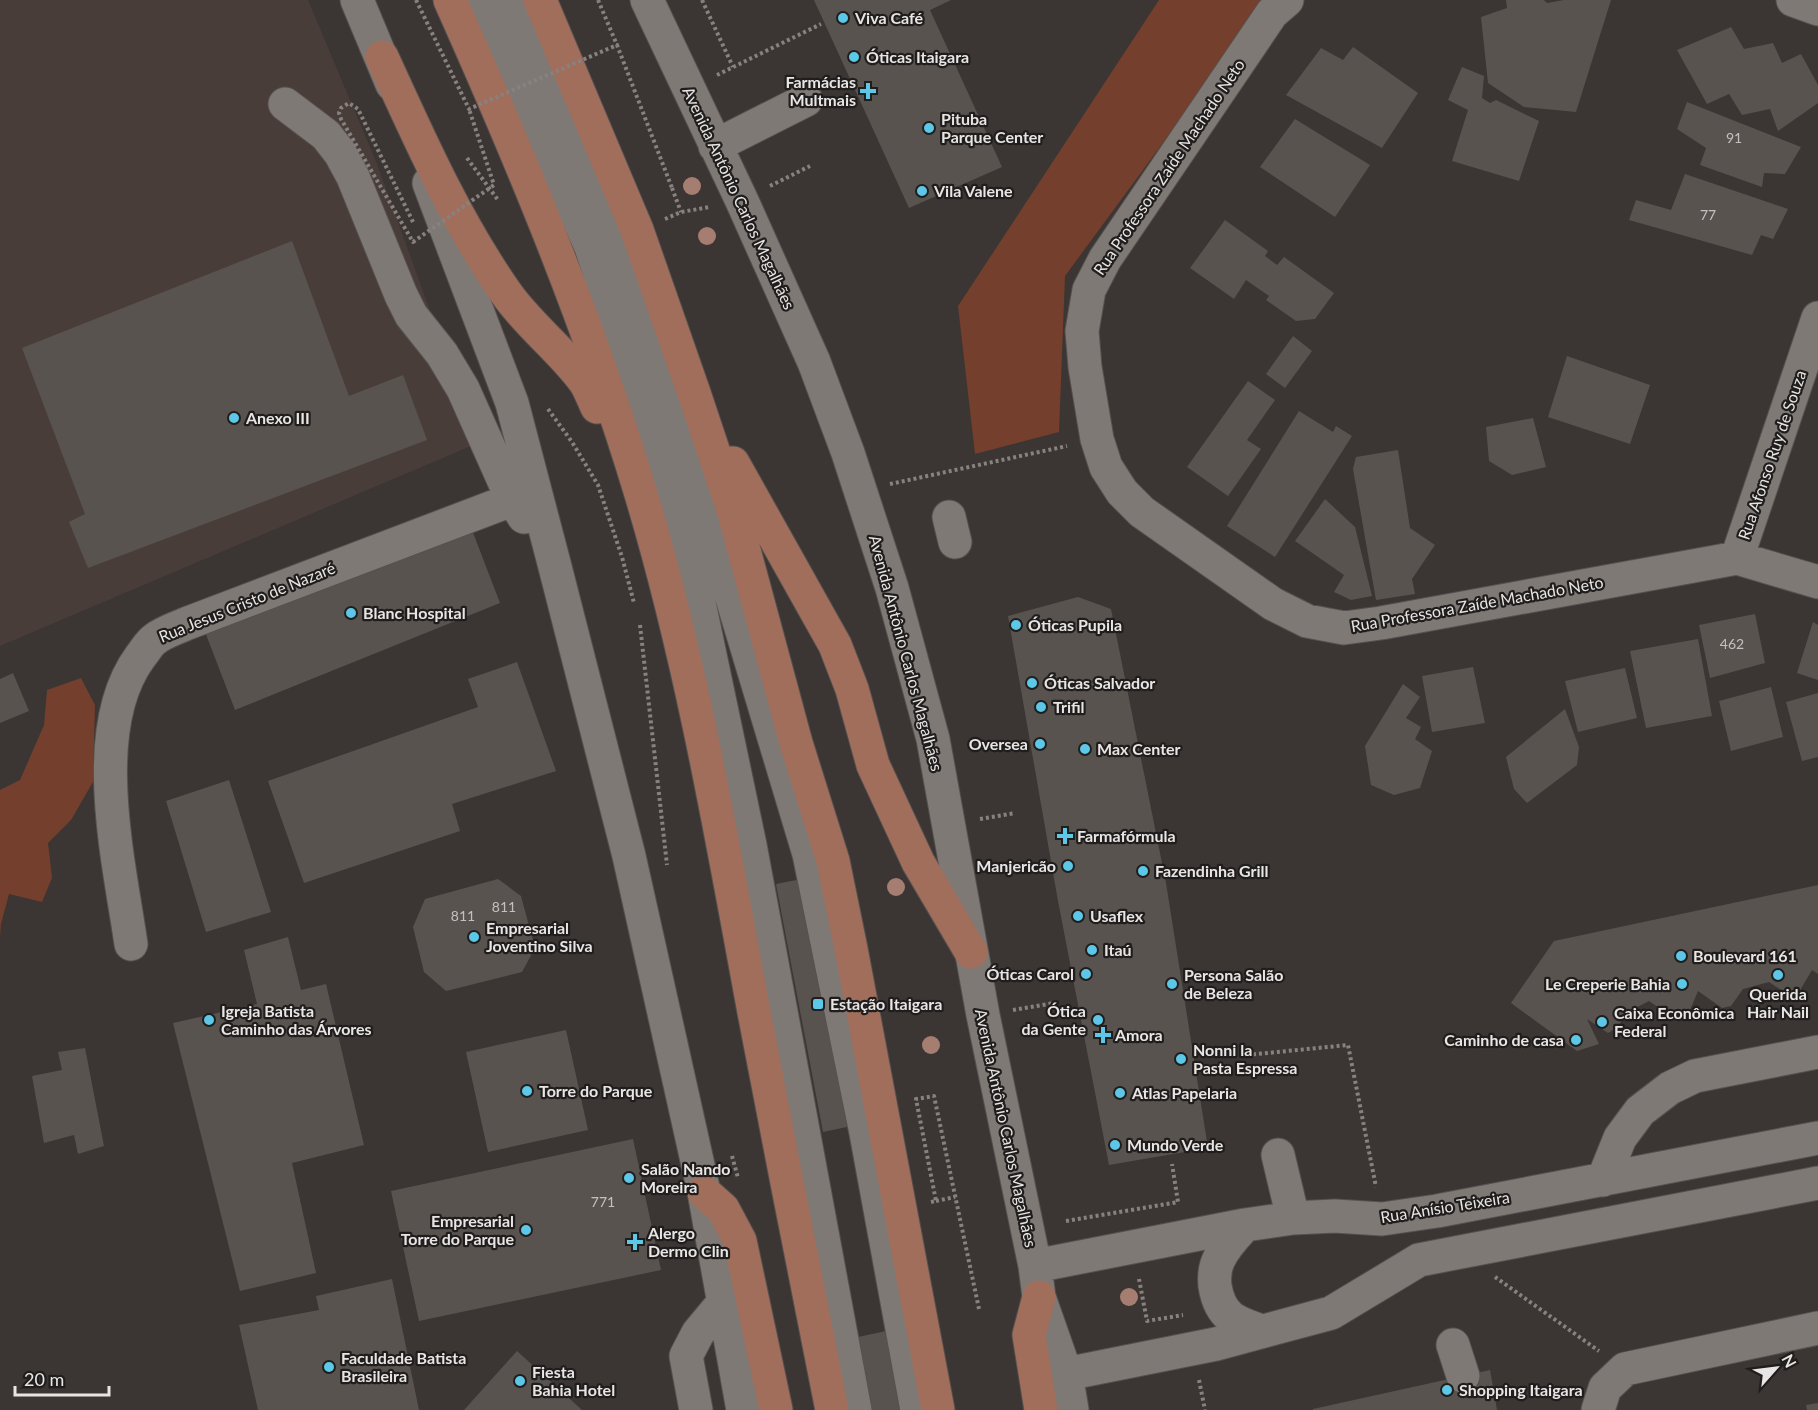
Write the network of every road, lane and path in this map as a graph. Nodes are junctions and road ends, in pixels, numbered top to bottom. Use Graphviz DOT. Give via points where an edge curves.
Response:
graph roads {
  1 [pos="357,0"];
  2 [pos="416,0"];
  3 [pos="450,0"];
  4 [pos="481,0"];
  5 [pos="513,0"];
  6 [pos="540,0"];
  7 [pos="598,0"];
  8 [pos="647,0"];
  9 [pos="702,0"];
  10 [pos="1287,0"];
  11 [pos="1793,0"];
  12 [pos="1818,9"];
  13 [pos="821,24"];
  14 [pos="617,45"];
  15 [pos="382,57"];
  16 [pos="733,67"];
  17 [pos="689,89"];
  18 [pos="806,100"];
  19 [pos="285,104"];
  20 [pos="469,109"];
  21 [pos="715,146"];
  22 [pos="810,166"];
  23 [pos="792,175"];
  24 [pos="681,212"];
  25 [pos="413,222"];
  26 [pos="1818,318"];
  27 [pos="694,393"];
  28 [pos="1097,439"];
  29 [pos="860,490"];
  30 [pos="641,494"];
  31 [pos="524,495"];
  32 [pos="1737,558"];
  33 [pos="1818,582"];
  34 [pos="131,944"];
  35 [pos="971,952"];
  36 [pos="1054,1003"];
  37 [pos="983,1015"];
  38 [pos="1818,1052"];
  39 [pos="1247,1055"];
  40 [pos="1818,1138"];
  41 [pos="1278,1155"];
  42 [pos="1172,1164"];
  43 [pos="1603,1180"];
  44 [pos="1818,1183"];
  45 [pos="704,1192"];
  46 [pos="955,1197"];
  47 [pos="936,1201"];
  48 [pos="900,1209"];
  49 [pos="1293,1218"];
  50 [pos="1383,1219"];
  51 [pos="1066,1221"];
  52 [pos="1245,1225"];
  53 [pos="1473,1248"];
  54 [pos="1035,1266"];
  55 [pos="1139,1278"];
  56 [pos="1039,1298"];
  57 [pos="723,1303"];
  58 [pos="979,1309"];
  59 [pos="1186,1314"];
  60 [pos="1818,1328"];
  61 [pos="1262,1331"];
  62 [pos="1453,1345"];
  63 [pos="1625,1369"];
  64 [pos="1066,1374"];
  65 [pos="1463,1376"];
  66 [pos="696,1410"];
  67 [pos="743,1410"];
  68 [pos="776,1410"];
  69 [pos="832,1410"];
  70 [pos="855,1410"];
  71 [pos="917,1410"];
  72 [pos="938,1410"];
  73 [pos="1041,1410"];
  74 [pos="1072,1410"];
  75 [pos="1598,1410"];
  1 -- 15 [label="street"];
  2 -- 20 [label="path, bridge"];
  3 -- 30 [label="main road" via="567,276"];
  4 -- 70 [label="street" via="591,247 682,522 750,845"];
  5 -- 71 [label="street" via="613,234 695,475 810,854"];
  6 -- 27 [label="main road" via="637,230"];
  7 -- 14 [label="path"];
  8 -- 17 [label="street, Avenida Antônio Carlos Magalhães"];
  9 -- 16 [label="path"];
  10 -- 28 [label="street, Rua Professora Zaíde Machado Neto" via="1272,13 1105,259 1089,291 1082,331"];
  11 -- 12 [label="street"];
  13 -- 16 [label="path"];
  14 -- 20 [label="path, bridge"];
  14 -- 24 [label="path, bridge"];
  15 -- 30 [label="main road" via="438,178 482,257 532,325 586,384"];
  15 -- 31 [label="street" via="512,403"];
  16 -- 17 [label="path"];
  17 -- 21 [label="street, Avenida Antônio Carlos Magalhães"];
  18 -- 21 [label="street"];
  19 -- 31 [label="street" via="326,135 340,153 411,315 442,354"];
  20 -- 25 [label="path, bridge" via="494,185 413,242 341,119 341,108 349,103 358,109"];
  21 -- 29 [label="street, Avenida Antônio Carlos Magalhães" via="814,362"];
  22 -- 23 [label="path"];
  26 -- 32 [label="street, Rua Afonso Ruy de Souza"];
  27 -- 35 [label="main road" via="835,645 873,765 918,862"];
  27 -- 48 [label="main road" via="734,513 832,861"];
  28 -- 29 [label="path"];
  28 -- 32 [label="street, Rua Professora Zaíde Machado Neto" via="1106,467 1122,492 1142,512 1273,604 1307,621 1344,628"];
  29 -- 35 [label="street, Avenida Antônio Carlos Magalhães" via="892,588 933,739"];
  30 -- 69 [label="main road" via="686,665"];
  31 -- 34 [label="street, Rua Jesus Cristo de Nazaré" via="188,623 153,640 126,682 115,714 111,760 112,808"];
  31 -- 45 [label="street" via="554,563 628,856"];
  32 -- 33 [label="street, Rua Professora Zaíde Machado Neto"];
  35 -- 37 [label="street, Avenida Antônio Carlos Magalhães"];
  36 -- 37 [label="path"];
  37 -- 54 [label="street, Avenida Antônio Carlos Magalhães"];
  38 -- 43 [label="street" via="1695,1076 1670,1088 1640,1111 1620,1138"];
  39 -- 50 [label="path" via="1348,1045"];
  40 -- 43 [label="street, Rua Anísio Teixeira"];
  41 -- 49 [label="street"];
  42 -- 51 [label="path" via="1178,1202"];
  43 -- 50 [label="street, Rua Anísio Teixeira"];
  44 -- 53 [label="street"];
  45 -- 57 [label="street"];
  45 -- 68 [label="main road" via="723,1209 740,1241"];
  46 -- 47 [label="path"];
  46 -- 47 [label="path" via="934,1096 915,1099"];
  46 -- 58 [label="path"];
  47 -- 48 [label="path"];
  48 -- 72 [label="main road"];
  49 -- 50 [label="street, Rua Anísio Teixeira"];
  49 -- 52 [label="street, Rua Anísio Teixeira"];
  52 -- 54 [label="street, Rua Anísio Teixeira"];
  52 -- 61 [label="street" via="1219,1259 1214,1277 1217,1299 1232,1320"];
  53 -- 61 [label="street" via="1419,1260 1331,1313"];
  53 -- 63 [label="path" via="1491,1275"];
  54 -- 56 [label="street, Avenida Antônio Carlos Magalhães"];
  55 -- 59 [label="path" via="1147,1321"];
  56 -- 64 [label="street, Avenida Antônio Carlos Magalhães"];
  56 -- 73 [label="main road" via="1029,1335"];
  57 -- 66 [label="street" via="698,1333 686,1356"];
  57 -- 67 [label="street"];
  60 -- 63 [label="street"];
  61 -- 64 [label="street"];
  62 -- 65 [label="street"];
  63 -- 75 [label="street" via="1605,1389"];
  64 -- 74 [label="street, Avenida Antônio Carlos Magalhães"];
}
